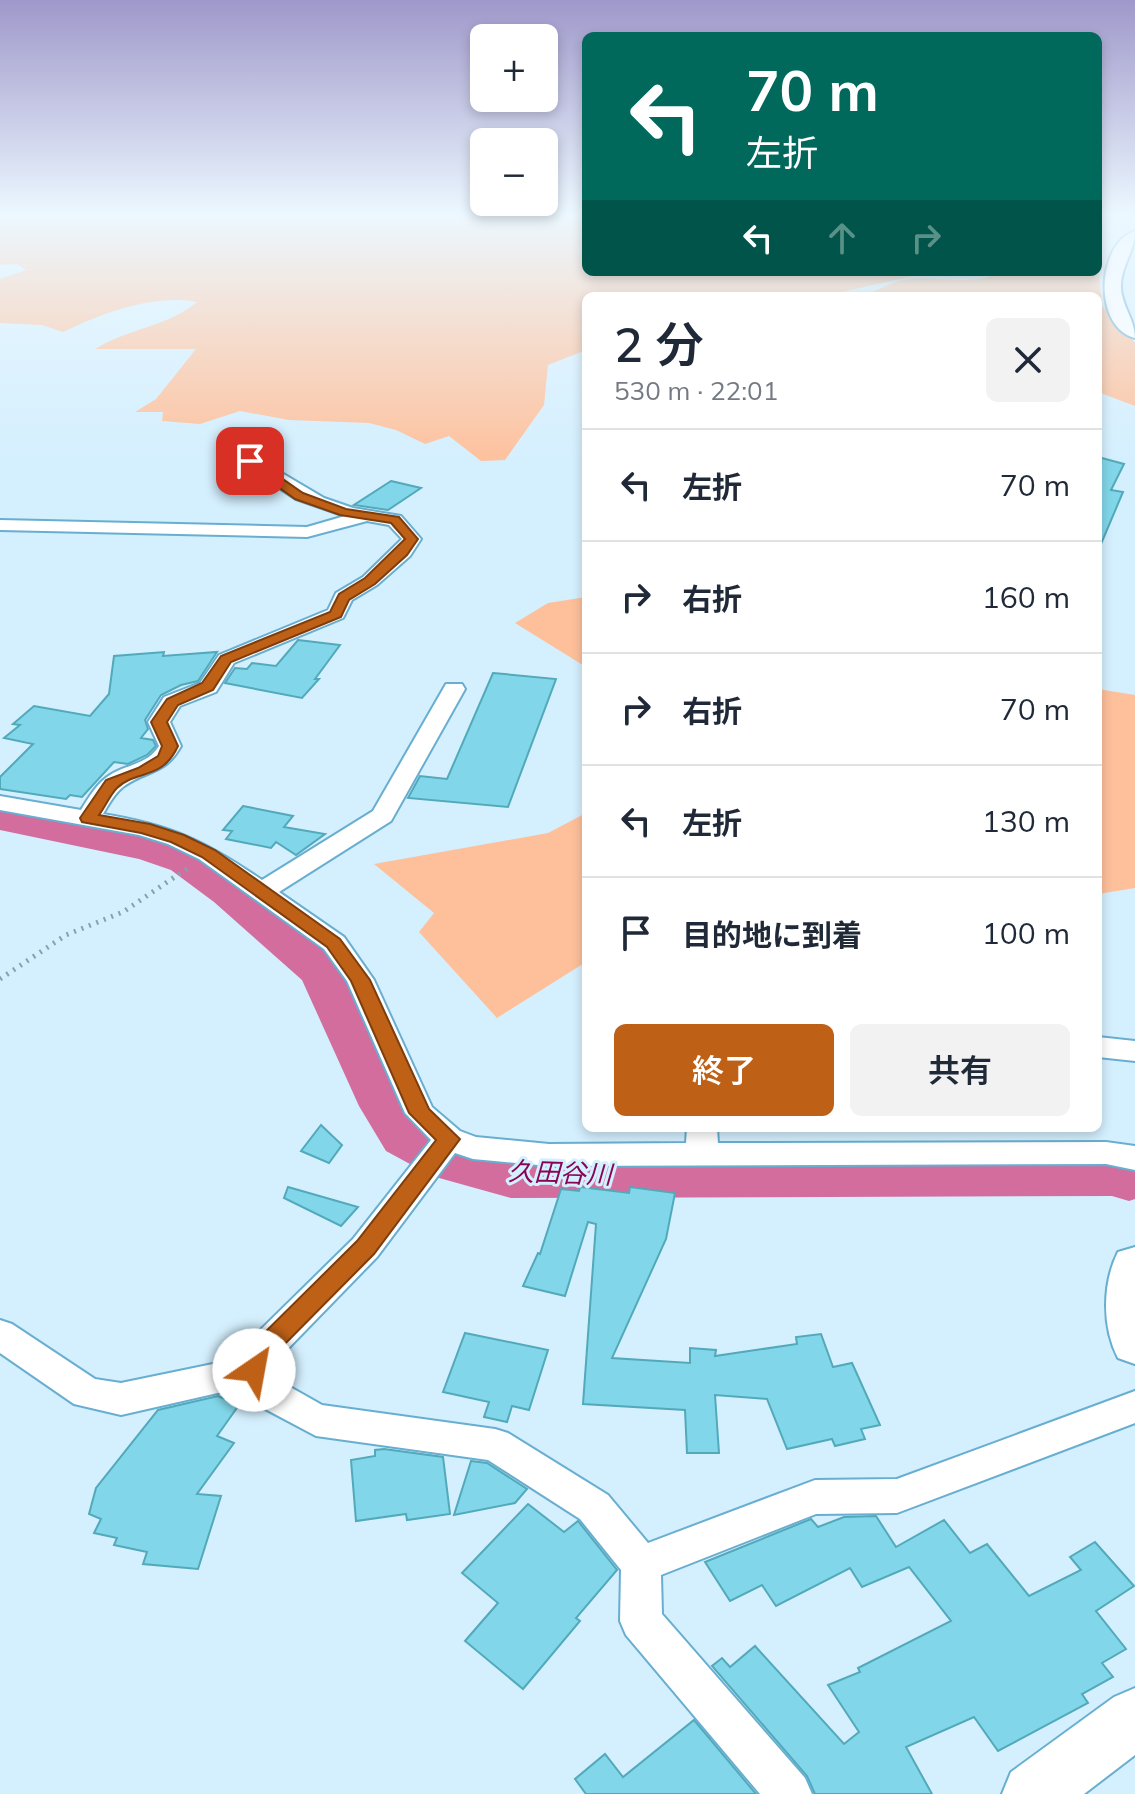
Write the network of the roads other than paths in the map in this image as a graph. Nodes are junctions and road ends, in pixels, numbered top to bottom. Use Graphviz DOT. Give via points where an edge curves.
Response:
graph roads {
  1 [pos="1114,299"];
  2 [pos="1135,332"];
  3 [pos="256,448"];
  4 [pos="365,516"];
  5 [pos="0,525"];
  6 [pos="454,689"];
  7 [pos="0,803"];
  8 [pos="88,818"];
  9 [pos="262,891"];
  10 [pos="1102,1047"];
  11 [pos="1135,1051"];
  12 [pos="449,1139"];
  13 [pos="702,1141"];
  14 [pos="1135,1158"];
  15 [pos="1135,1265"];
  16 [pos="0,1334"];
  17 [pos="1135,1344"];
  18 [pos="254,1370"];
  19 [pos="1135,1407"];
  20 [pos="641,1564"];
  21 [pos="1135,1718"];
  22 [pos="789,1794"];
  23 [pos="1033,1794"];
  1 -- 2 [label="main road" via="1117,313"];
  3 -- 4 [label="street" via="250,461 299,496"];
  4 -- 5 [label="street" via="307,532"];
  4 -- 8 [label="street" via="395,520 412,539 403,552 343,597 336,614 226,659 208,687 172,702 159,722 170,746 165,758 112,784"];
  6 -- 9 [label="street" via="382,816"];
  7 -- 8 [label="street"];
  8 -- 9 [label="street" via="177,839"];
  9 -- 12 [label="street" via="334,943 360,980 420,1113"];
  10 -- 11 [label="street"];
  12 -- 13 [label="street" via="473,1148 549,1155"];
  12 -- 18 [label="street" via="365,1248 255,1358"];
  13 -- 14 [label="street"];
  15 -- 17 [label="main road" via="1129,1322"];
  16 -- 18 [label="street" via="87,1393 121,1399"];
  18 -- 20 [label="street" via="263,1390 316,1420 495,1445 594,1507"];
  19 -- 20 [label="street" via="897,1496 815,1497"];
  20 -- 22 [label="street" via="641,1621"];
  21 -- 23 [label="main road"];
}
